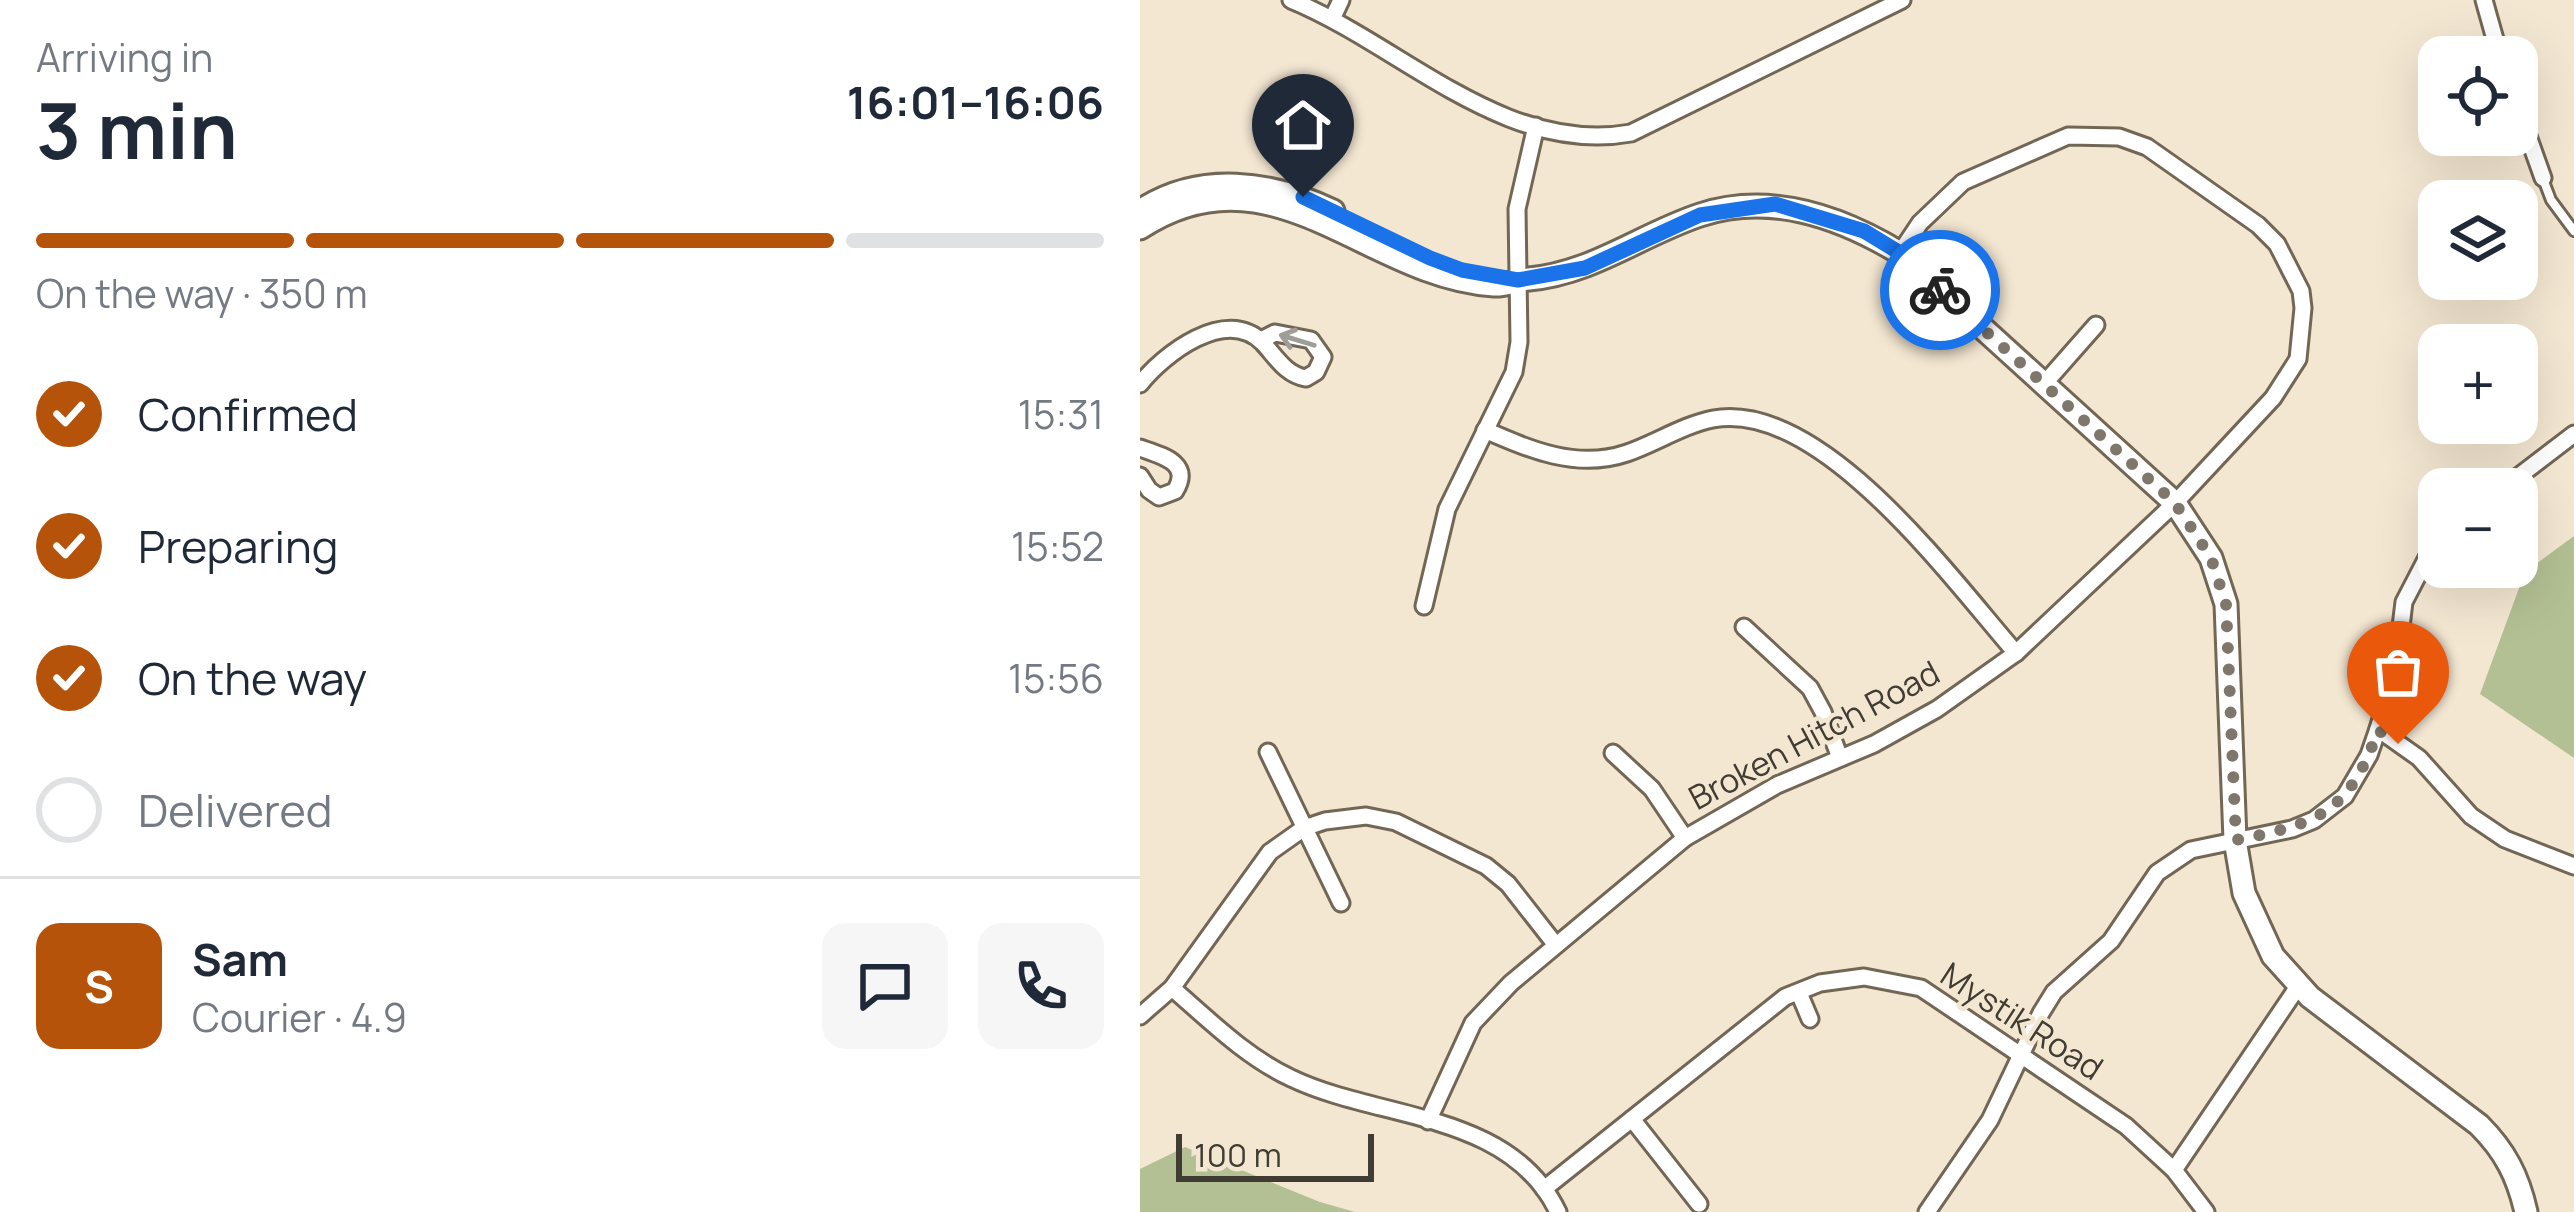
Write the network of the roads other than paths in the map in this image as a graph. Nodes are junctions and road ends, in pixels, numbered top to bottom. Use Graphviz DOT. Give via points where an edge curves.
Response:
graph roads {
  1 [pos="1291,0"];
  2 [pos="1341,0"];
  3 [pos="1902,0"];
  4 [pos="2484,0"];
  5 [pos="1333,17"];
  6 [pos="2494,36"];
  7 [pos="1535,126"];
  8 [pos="2534,156"];
  9 [pos="2542,178"];
  10 [pos="1140,211"];
  11 [pos="1140,229"];
  12 [pos="2574,231"];
  13 [pos="1900,253"];
  14 [pos="1518,280"];
  15 [pos="2096,325"];
  16 [pos="1261,340"];
  17 [pos="1140,384"];
  18 [pos="2044,384"];
  19 [pos="1485,430"];
  20 [pos="2574,434"];
  21 [pos="1140,448"];
  22 [pos="2529,468"];
  23 [pos="1140,476"];
  24 [pos="2175,503"];
  25 [pos="2418,578"];
  26 [pos="1424,606"];
  27 [pos="1744,627"];
  28 [pos="2016,653"];
  29 [pos="2378,730"];
  30 [pos="1268,752"];
  31 [pos="1613,753"];
  32 [pos="1840,758"];
  33 [pos="1304,828"];
  34 [pos="1685,838"];
  35 [pos="2236,840"];
  36 [pos="2574,866"];
  37 [pos="1341,903"];
  38 [pos="1556,944"];
  39 [pos="2299,986"];
  40 [pos="1172,988"];
  41 [pos="1798,993"];
  42 [pos="1140,1016"];
  43 [pos="1810,1019"];
  44 [pos="2022,1055"];
  45 [pos="1632,1119"];
  46 [pos="1428,1121"];
  47 [pos="2174,1170"];
  48 [pos="1544,1189"];
  49 [pos="1699,1204"];
  50 [pos="1558,1212"];
  51 [pos="1927,1212"];
  52 [pos="2206,1212"];
  53 [pos="2526,1212"];
  1 -- 5 [label="street"];
  2 -- 5 [label="street"];
  3 -- 7 [label="street" via="1631,133 1604,138"];
  4 -- 6 [label="street"];
  5 -- 7 [label="street" via="1486,109"];
  7 -- 14 [label="street" via="1516,209"];
  8 -- 9 [label="street"];
  9 -- 12 [label="lane"];
  10 -- 14 [label="street" via="1182,191 1259,186 1303,197 1462,270"];
  11 -- 14 [label="street" via="1185,206 1249,199 1282,205 1456,279 1498,286"];
  13 -- 14 [label="street" via="1864,231 1775,204 1700,215 1585,268"];
  13 -- 18 [label="street"];
  13 -- 24 [label="street, Broken Hitch Road" via="1963,182 2068,136 2102,135 2147,148 2258,226 2287,259 2301,292 2297,359 2273,398"];
  14 -- 19 [label="street" via="1514,372"];
  15 -- 18 [label="street"];
  16 -- 17 [label="street" via="1237,331 1206,334 1161,358"];
  18 -- 24 [label="street"];
  19 -- 26 [label="street" via="1447,509"];
  19 -- 28 [label="street" via="1538,453 1606,458 1714,418 1782,427 1890,509"];
  20 -- 22 [label="street"];
  21 -- 23 [label="street" via="1172,460 1181,476 1175,491 1159,497"];
  24 -- 28 [label="street, Broken Hitch Road"];
  24 -- 35 [label="street" via="2211,558 2226,604"];
  25 -- 29 [label="street" via="2404,602"];
  27 -- 32 [label="street" via="1810,688"];
  28 -- 32 [label="street, Broken Hitch Road" via="1937,710"];
  29 -- 35 [label="street" via="2345,796 2292,830"];
  29 -- 36 [label="street" via="2419,758 2471,816"];
  30 -- 33 [label="street"];
  31 -- 34 [label="street" via="1652,789"];
  32 -- 34 [label="street, Broken Hitch Road"];
  33 -- 37 [label="street"];
  33 -- 38 [label="street" via="1366,816 1396,822 1486,866"];
  33 -- 40 [label="street" via="1270,852"];
  34 -- 38 [label="street, Broken Hitch Road"];
  35 -- 39 [label="street" via="2244,893 2273,956"];
  35 -- 44 [label="street" via="2191,850 2158,872 2111,941 2054,992"];
  38 -- 46 [label="street, Broken Hitch Road" via="1474,1023"];
  39 -- 47 [label="street"];
  39 -- 53 [label="street" via="2490,1136 2520,1184"];
  40 -- 42 [label="street"];
  40 -- 46 [label="street" via="1289,1078"];
  41 -- 43 [label="street"];
  41 -- 44 [label="street, Mystik Road" via="1864,976 1921,988"];
  41 -- 45 [label="street, Mystik Road"];
  44 -- 47 [label="street, Mystik Road" via="2126,1126"];
  44 -- 51 [label="street" via="1990,1120"];
  45 -- 48 [label="street, Mystik Road"];
  45 -- 49 [label="street"];
  46 -- 48 [label="street" via="1491,1143"];
  47 -- 52 [label="street, Mystik Road"];
  48 -- 50 [label="street"];
}
